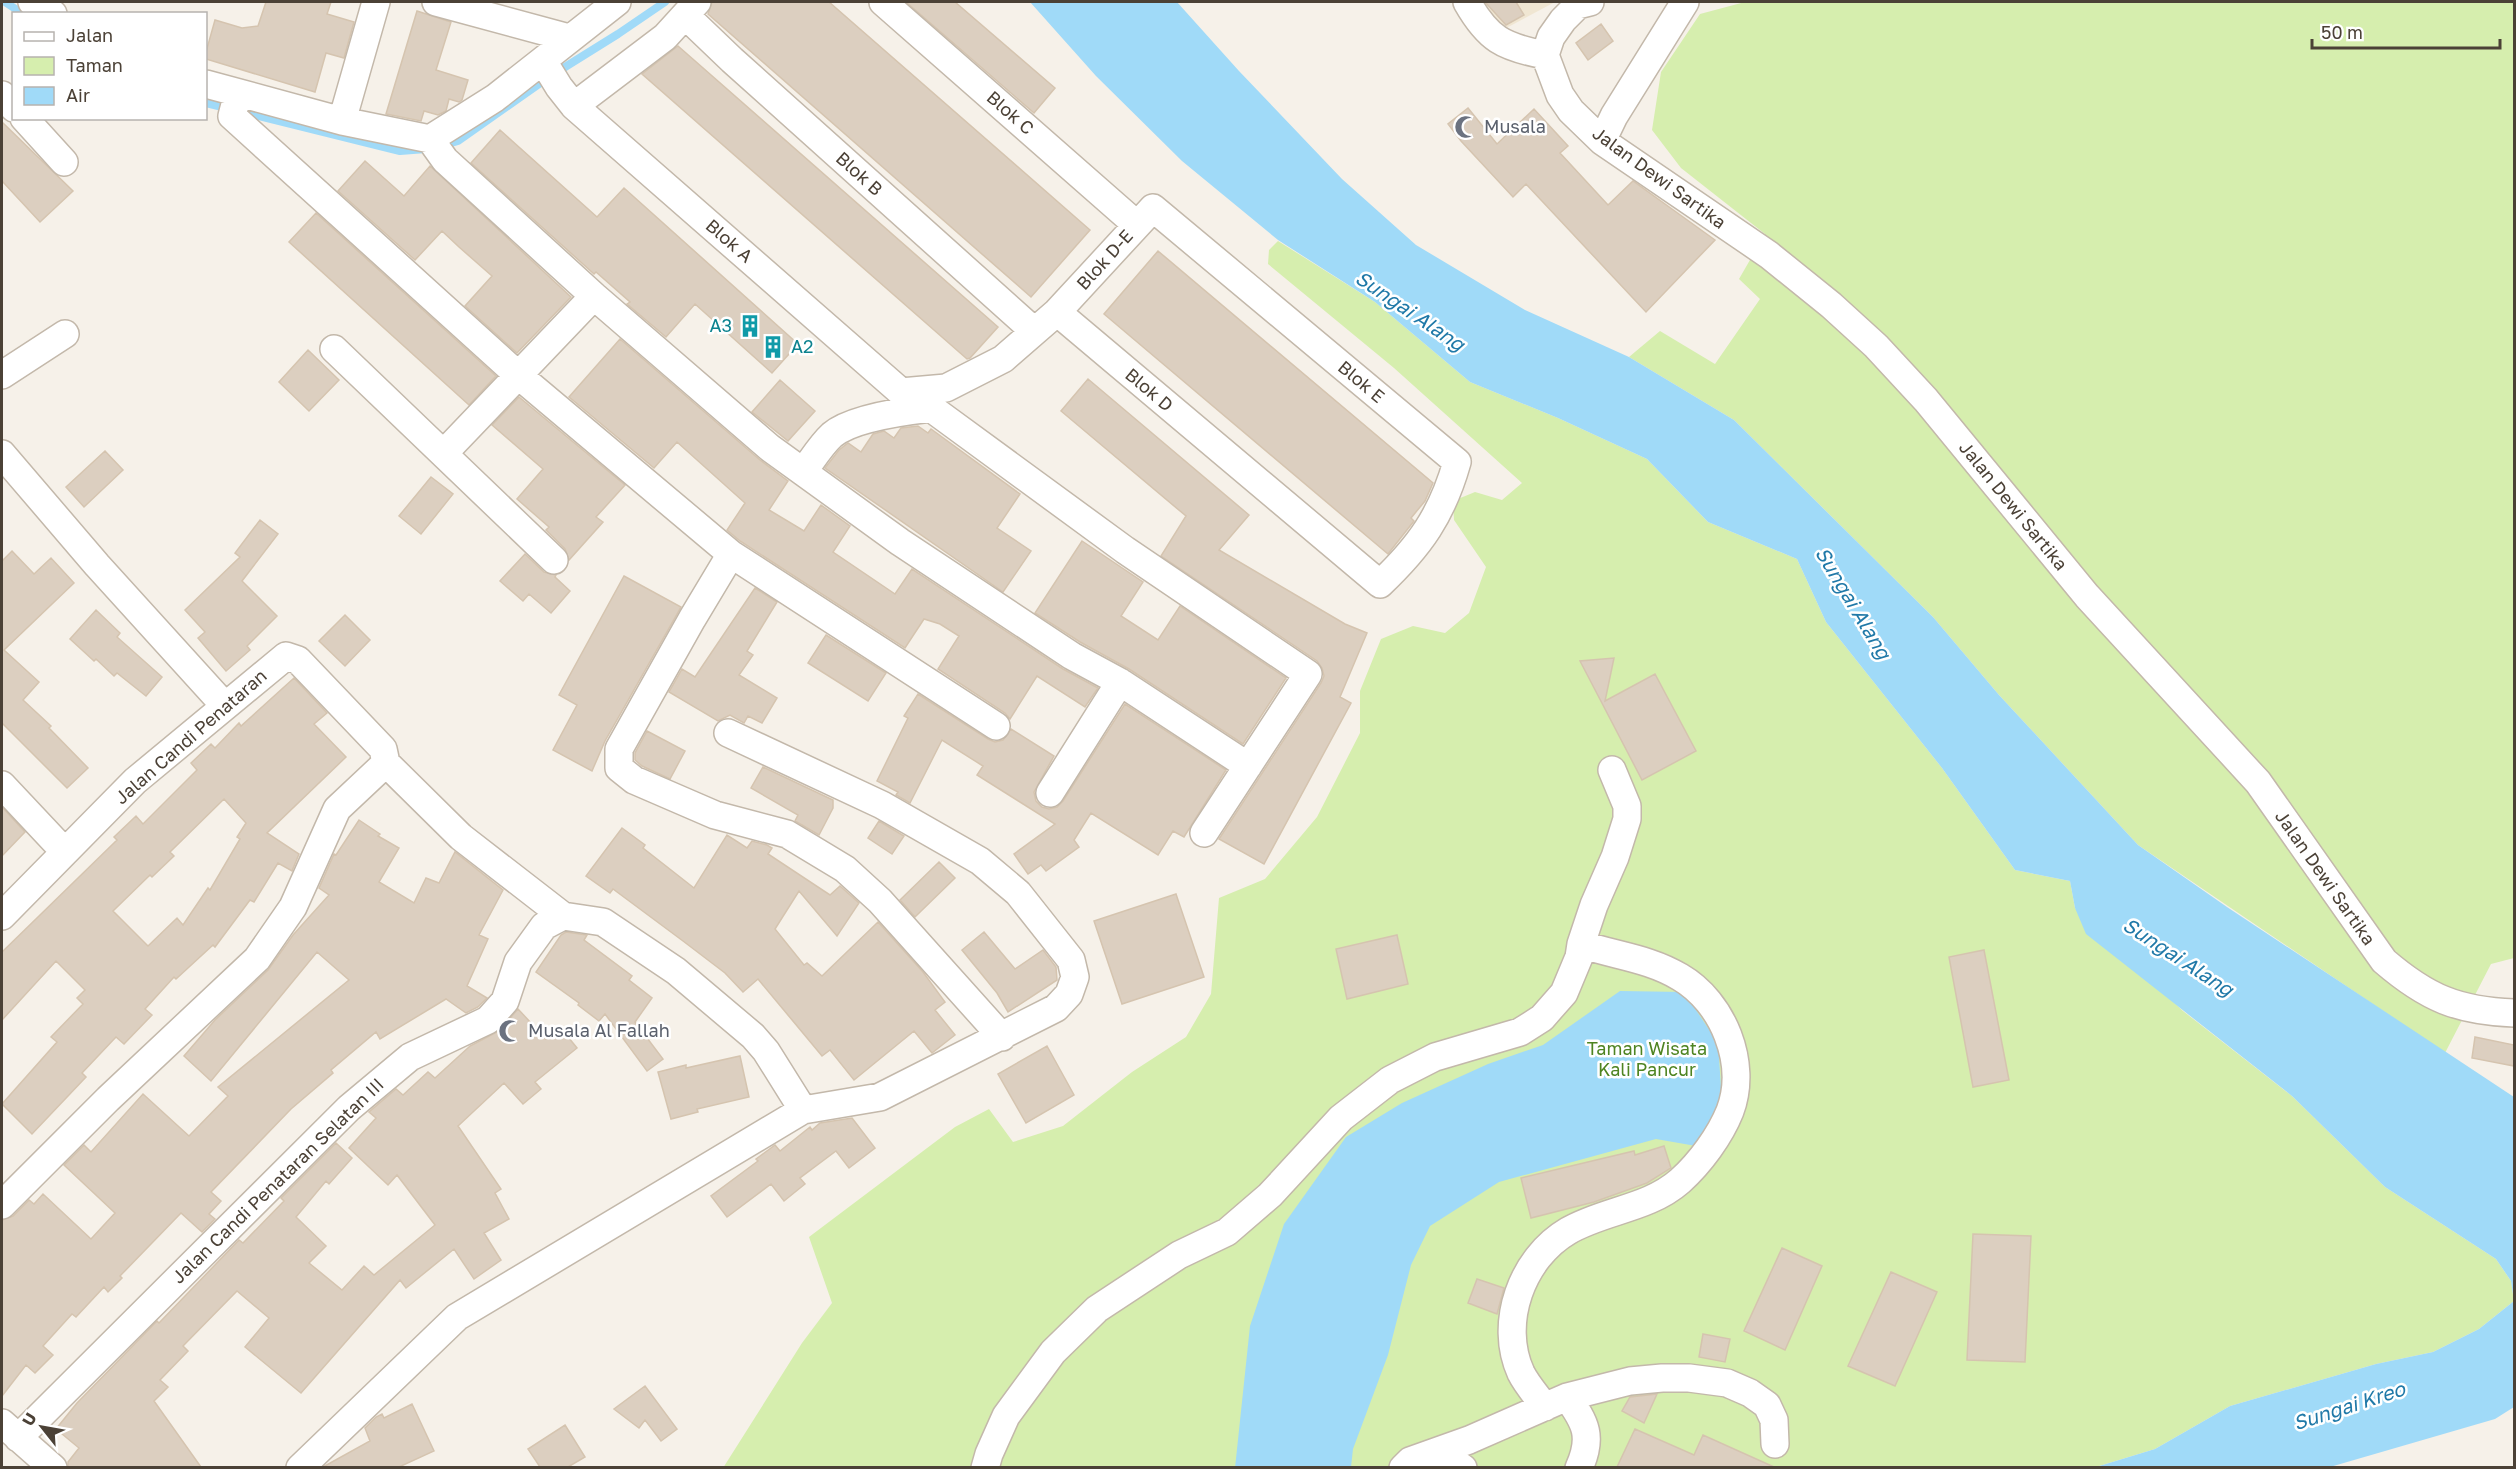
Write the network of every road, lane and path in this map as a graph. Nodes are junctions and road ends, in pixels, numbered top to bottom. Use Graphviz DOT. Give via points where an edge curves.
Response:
graph roads {
  1 [pos="32,2"];
  2 [pos="376,2"];
  3 [pos="436,2"];
  4 [pos="617,2"];
  5 [pos="884,2"];
  6 [pos="1467,2"];
  7 [pos="1590,2"];
  8 [pos="1685,2"];
  9 [pos="691,8"];
  10 [pos="50,12"];
  11 [pos="569,38"];
  12 [pos="1545,55"];
  13 [pos="556,81"];
  14 [pos="207,85"];
  15 [pos="235,104"];
  16 [pos="26,120"];
  17 [pos="342,121"];
  18 [pos="1602,141"];
  19 [pos="436,148"];
  20 [pos="64,162"];
  21 [pos="1145,216"];
  22 [pos="594,296"];
  23 [pos="1057,312"];
  24 [pos="1034,331"];
  25 [pos="65,334"];
  26 [pos="334,349"];
  27 [pos="2,375"];
  28 [pos="518,375"];
  29 [pos="444,453"];
  30 [pos="2,454"];
  31 [pos="803,472"];
  32 [pos="731,554"];
  33 [pos="554,560"];
  34 [pos="1380,584"];
  35 [pos="1120,682"];
  36 [pos="225,706"];
  37 [pos="996,726"];
  38 [pos="728,733"];
  39 [pos="385,756"];
  40 [pos="1248,766"];
  41 [pos="1612,770"];
  42 [pos="2,784"];
  43 [pos="1050,794"];
  44 [pos="1204,833"];
  45 [pos="65,852"];
  46 [pos="2,916"];
  47 [pos="563,916"];
  48 [pos="1581,944"];
  49 [pos="2514,1013"];
  50 [pos="1002,1037"];
  51 [pos="803,1110"];
  52 [pos="2,1205"];
  53 [pos="1556,1402"];
  54 [pos="10,1431"];
  55 [pos="1775,1444"];
  56 [pos="1439,1451"];
  57 [pos="53,1467"];
  58 [pos="300,1467"];
  59 [pos="985,1467"];
  60 [pos="1403,1467"];
  61 [pos="1463,1467"];
  62 [pos="1579,1467"];
  1 -- 10 [label="street"];
  2 -- 17 [label="street"];
  3 -- 11 [label="street"];
  4 -- 11 [label="street"];
  5 -- 21 [label="street, Blok C"];
  6 -- 12 [label="street" via="1488,33 1518,50"];
  7 -- 12 [label="street" via="1578,5 1563,20"];
  8 -- 18 [label="street"];
  9 -- 13 [label="street" via="636,61"];
  9 -- 24 [label="street, Blok B" via="732,60"];
  11 -- 13 [label="street"];
  12 -- 18 [label="street, Jalan Dewi Sartika" via="1560,95"];
  13 -- 19 [label="street" via="495,98"];
  13 -- 24 [label="street, Blok A" via="901,392 946,388 1003,359"];
  14 -- 15 [label="street"];
  15 -- 17 [label="street"];
  15 -- 28 [label="street"];
  16 -- 20 [label="street"];
  17 -- 19 [label="street"];
  18 -- 49 [label="street, Jalan Dewi Sartika" via="1769,255 1876,346 1926,400 2087,596 2258,782 2384,961 2406,980 2449,1004"];
  19 -- 22 [label="street"];
  21 -- 23 [label="street, Blok D-E"];
  21 -- 34 [label="street, Blok E" via="1456,462 1434,521 1408,557"];
  22 -- 28 [label="street"];
  22 -- 31 [label="street"];
  23 -- 24 [label="street"];
  23 -- 34 [label="street, Blok D"];
  25 -- 27 [label="street"];
  26 -- 29 [label="street"];
  28 -- 29 [label="street"];
  28 -- 32 [label="street"];
  29 -- 33 [label="street"];
  30 -- 36 [label="street"];
  31 -- 35 [label="street" via="900,542 1072,656"];
  31 -- 40 [label="street" via="831,436 841,430 893,412 931,408 1125,550 1308,674"];
  32 -- 37 [label="street"];
  32 -- 50 [label="street" via="619,748 620,768 634,780 715,815 786,834 845,869 880,901"];
  35 -- 40 [label="street"];
  35 -- 43 [label="street"];
  36 -- 39 [label="street, Jalan Candi Penataran" via="286,656 298,660"];
  36 -- 45 [label="street, Jalan Candi Penataran" via="135,781"];
  38 -- 50 [label="street" via="882,805 980,861 1018,893 1071,960 1075,977 1069,994 1056,1008"];
  39 -- 47 [label="street" via="461,837"];
  39 -- 52 [label="street" via="337,809 293,907 257,958"];
  40 -- 44 [label="street"];
  41 -- 48 [label="street" via="1627,806 1627,819"];
  42 -- 45 [label="street"];
  45 -- 46 [label="street, Jalan Candi Penataran"];
  47 -- 51 [label="street" via="603,922 675,972 753,1036"];
  47 -- 54 [label="street, Jalan Candi Penataran Selatan III" via="543,926 518,962 505,1001 488,1020 411,1057 349,1108"];
  48 -- 53 [label="street" via="1654,962 1702,994 1721,1020 1731,1044 1737,1076 1730,1111 1706,1153 1680,1181 1655,1198 1569,1230 1545,1247 1526,1277 1516,1298 1512,1334 1521,1373"];
  48 -- 59 [label="street" via="1564,993 1542,1018 1520,1032 1435,1057 1390,1080 1341,1118 1270,1196 1227,1232 1179,1255 1097,1309 1053,1352 1006,1416"];
  50 -- 51 [label="street" via="880,1097"];
  51 -- 58 [label="street" via="457,1317"];
  53 -- 55 [label="street" via="1630,1381 1689,1378 1727,1383 1767,1405 1774,1420"];
  53 -- 56 [label="street"];
  53 -- 62 [label="street" via="1584,1420 1587,1444"];
  54 -- 57 [label="street"];
  56 -- 60 [label="street"];
  56 -- 61 [label="street"];
}
